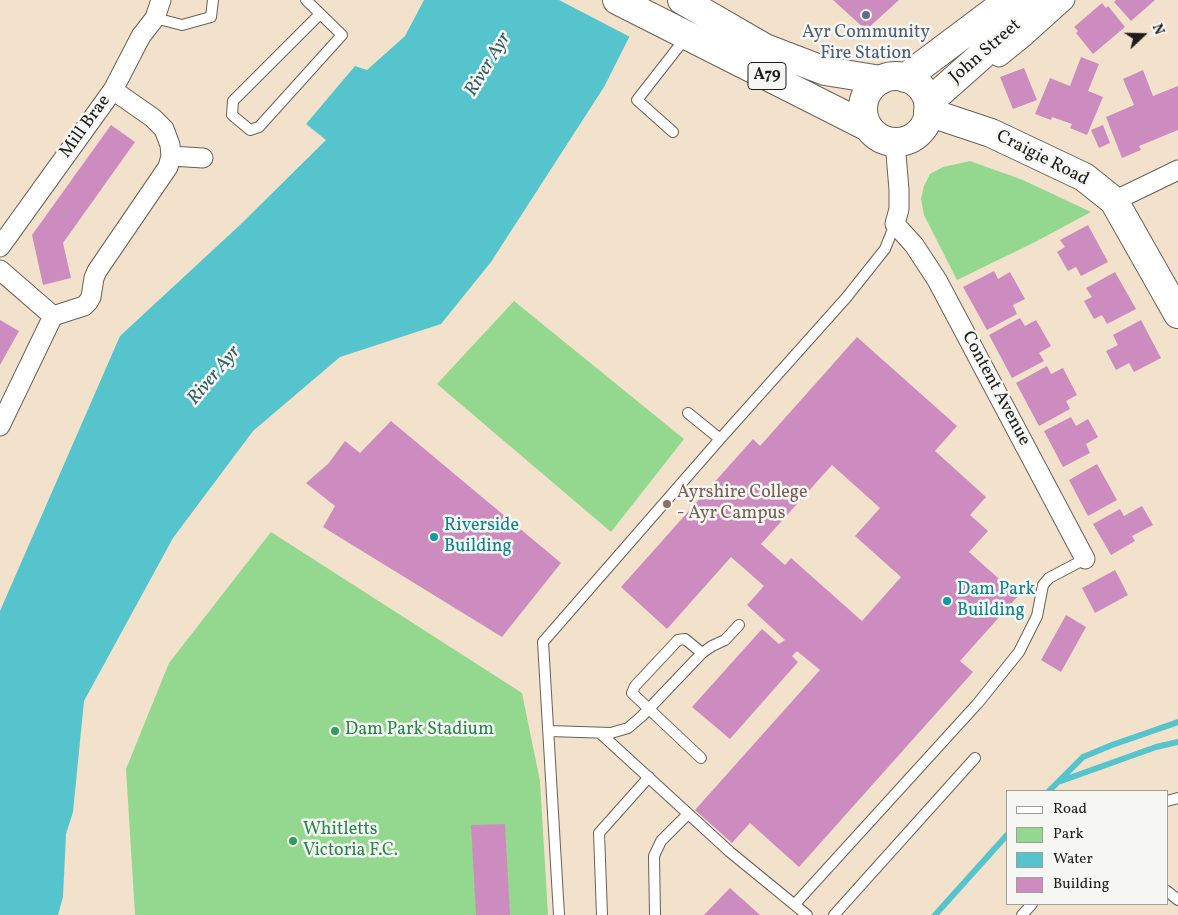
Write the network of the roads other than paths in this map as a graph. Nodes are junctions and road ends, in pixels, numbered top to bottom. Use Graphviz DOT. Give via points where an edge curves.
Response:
graph roads {
  1 [pos="161,0"];
  2 [pos="214,0"];
  3 [pos="306,0"];
  4 [pos="617,0"];
  5 [pos="682,0"];
  6 [pos="1009,0"];
  7 [pos="1044,0"];
  8 [pos="1065,0"];
  9 [pos="320,14"];
  10 [pos="155,18"];
  11 [pos="678,30"];
  12 [pos="999,57"];
  13 [pos="893,79"];
  14 [pos="113,90"];
  15 [pos="928,108"];
  16 [pos="868,127"];
  17 [pos="673,132"];
  18 [pos="895,142"];
  19 [pos="171,156"];
  20 [pos="203,158"];
  21 [pos="1178,170"];
  22 [pos="1114,201"];
  23 [pos="895,224"];
  24 [pos="0,247"];
  25 [pos="0,270"];
  26 [pos="1178,314"];
  27 [pos="53,316"];
  28 [pos="6,401"];
  29 [pos="688,413"];
  30 [pos="0,426"];
  31 [pos="720,438"];
  32 [pos="1086,559"];
  33 [pos="739,625"];
  34 [pos="702,654"];
  35 [pos="649,709"];
  36 [pos="549,731"];
  37 [pos="600,733"];
  38 [pos="701,758"];
  39 [pos="975,758"];
  40 [pos="649,777"];
  41 [pos="688,814"];
  42 [pos="1168,892"];
  43 [pos="1178,900"];
  44 [pos="795,904"];
  45 [pos="1031,905"];
  46 [pos="559,915"];
  47 [pos="602,915"];
  48 [pos="655,915"];
  49 [pos="807,915"];
  50 [pos="834,915"];
  51 [pos="1022,915"];
  1 -- 10 [label="street, Mill Brae"];
  2 -- 10 [label="lane" via="211,17 182,25"];
  3 -- 9 [label="lane"];
  4 -- 11 [label="main road, A79"];
  5 -- 13 [label="main road, A79" via="765,48 825,70"];
  6 -- 13 [label="main road, John Street"];
  7 -- 15 [label="main road, John Street"];
  8 -- 12 [label="street"];
  9 -- 9 [label="lane" via="342,35 259,127 250,130 232,114 233,101"];
  10 -- 14 [label="street, Mill Brae" via="141,36"];
  11 -- 16 [label="main road, A79"];
  11 -- 17 [label="lane" via="637,100"];
  13 -- 15 [label="main road, A79" via="920,87"];
  13 -- 16 [label="main road" via="872,86 866,96 863,117"];
  14 -- 19 [label="street" via="164,129"];
  14 -- 24 [label="street, Mill Brae"];
  15 -- 18 [label="main road" via="923,126 914,137"];
  15 -- 22 [label="main road, Craigie Road" via="999,136 1084,177"];
  16 -- 18 [label="main road, A79" via="884,140"];
  18 -- 23 [label="street" via="899,209"];
  19 -- 20 [label="street"];
  19 -- 27 [label="street" via="168,167 97,271 88,302"];
  21 -- 22 [label="street"];
  22 -- 26 [label="main road, Craigie Road"];
  23 -- 31 [label="lane" via="885,250 846,298"];
  23 -- 32 [label="street, Content Avenue" via="914,245 937,280"];
  25 -- 27 [label="street"];
  27 -- 28 [label="street"];
  28 -- 30 [label="street"];
  29 -- 31 [label="lane"];
  31 -- 36 [label="lane" via="543,642"];
  32 -- 44 [label="lane" via="1049,578 1043,585 1037,616 1019,652 978,703"];
  33 -- 34 [label="lane" via="724,640"];
  34 -- 35 [label="lane"];
  34 -- 35 [label="lane" via="685,639 678,640 632,693"];
  35 -- 37 [label="lane" via="628,728"];
  35 -- 38 [label="lane"];
  36 -- 37 [label="lane"];
  36 -- 46 [label="lane"];
  37 -- 40 [label="lane"];
  39 -- 50 [label="lane"];
  40 -- 41 [label="lane"];
  40 -- 47 [label="lane" via="599,833"];
  41 -- 44 [label="lane"];
  41 -- 48 [label="lane" via="661,842 654,856"];
  42 -- 43 [label="lane"];
  44 -- 49 [label="lane"];
  45 -- 51 [label="lane"];
}
